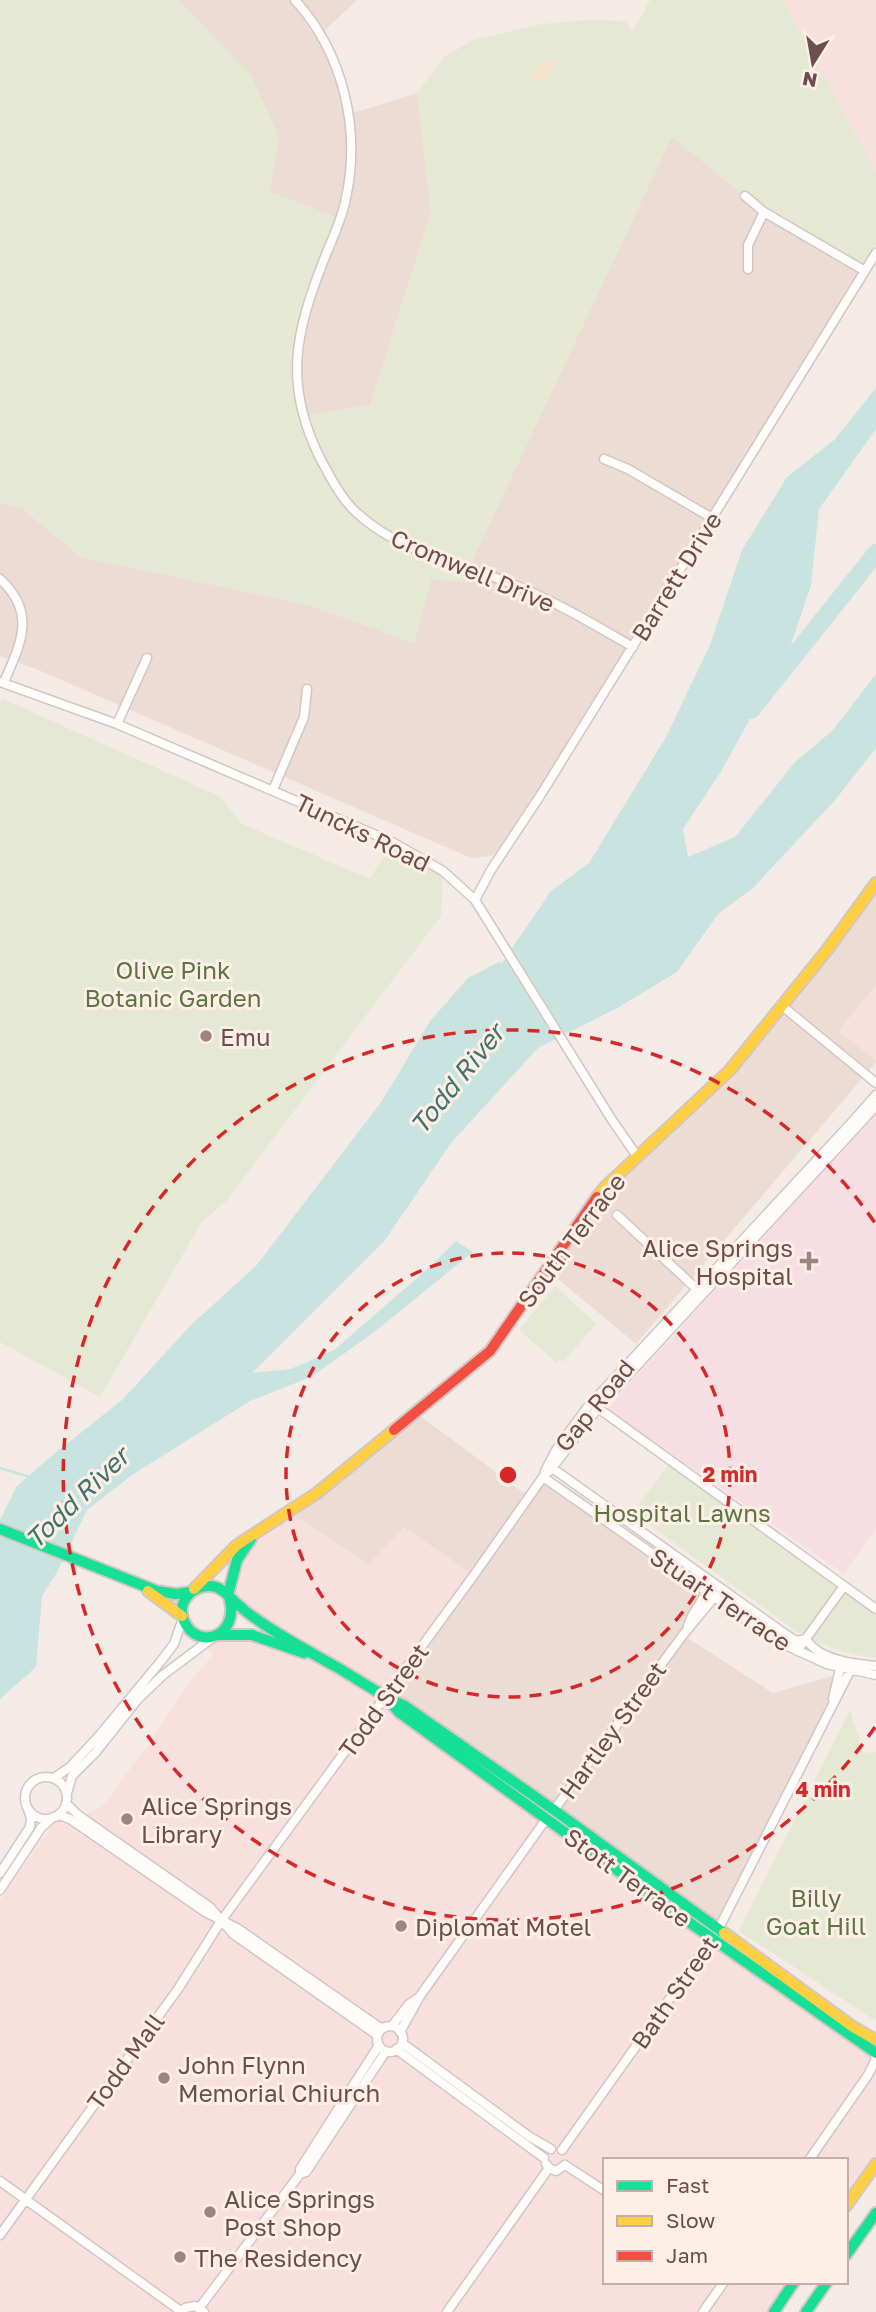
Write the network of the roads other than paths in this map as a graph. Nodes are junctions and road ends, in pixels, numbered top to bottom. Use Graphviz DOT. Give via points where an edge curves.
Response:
graph roads {
  1 [pos="295,0"];
  2 [pos="745,196"];
  3 [pos="764,212"];
  4 [pos="876,253"];
  5 [pos="748,269"];
  6 [pos="865,271"];
  7 [pos="604,459"];
  8 [pos="712,518"];
  9 [pos="0,579"];
  10 [pos="632,647"];
  11 [pos="147,659"];
  12 [pos="2,682"];
  13 [pos="307,689"];
  14 [pos="117,723"];
  15 [pos="273,790"];
  16 [pos="876,883"];
  17 [pos="475,900"];
  18 [pos="781,1005"];
  19 [pos="876,1083"];
  20 [pos="876,1094"];
  21 [pos="876,1106"];
  22 [pos="856,1123"];
  23 [pos="637,1156"];
  24 [pos="617,1215"];
  25 [pos="700,1292"];
  26 [pos="598,1408"];
  27 [pos="550,1467"];
  28 [pos="543,1477"];
  29 [pos="0,1529"];
  30 [pos="260,1529"];
  31 [pos="137,1584"];
  32 [pos="717,1586"];
  33 [pos="844,1586"];
  34 [pos="193,1590"];
  35 [pos="707,1591"];
  36 [pos="229,1596"];
  37 [pos="715,1597"];
  38 [pos="876,1609"];
  39 [pos="183,1617"];
  40 [pos="683,1635"];
  41 [pos="216,1636"];
  42 [pos="806,1639"];
  43 [pos="797,1651"];
  44 [pos="336,1666"];
  45 [pos="847,1666"];
  46 [pos="876,1666"];
  47 [pos="876,1675"];
  48 [pos="385,1697"];
  49 [pos="54,1778"];
  50 [pos="66,1793"];
  51 [pos="66,1803"];
  52 [pos="28,1809"];
  53 [pos="550,1814"];
  54 [pos="55,1816"];
  55 [pos="0,1873"];
  56 [pos="0,1890"];
  57 [pos="221,1921"];
  58 [pos="715,1934"];
  59 [pos="420,1996"];
  60 [pos="392,2026"];
  61 [pos="380,2032"];
  62 [pos="400,2032"];
  63 [pos="876,2040"];
  64 [pos="399,2046"];
  65 [pos="382,2048"];
  66 [pos="876,2053"];
  67 [pos="551,2149"];
  68 [pos="562,2150"];
  69 [pos="544,2158"];
  70 [pos="810,2158"];
  71 [pos="876,2164"];
  72 [pos="565,2165"];
  73 [pos="549,2168"];
  74 [pos="0,2181"];
  75 [pos="603,2190"];
  76 [pos="26,2198"];
  77 [pos="848,2203"];
  78 [pos="876,2213"];
  79 [pos="0,2235"];
  80 [pos="848,2252"];
  81 [pos="723,2284"];
  82 [pos="793,2284"];
  83 [pos="826,2284"];
  84 [pos="202,2310"];
  85 [pos="182,2312"];
  86 [pos="447,2312"];
  87 [pos="703,2312"];
  88 [pos="774,2312"];
  89 [pos="806,2312"];
  1 -- 10 [label="street, Cromwell Drive" via="333,55 344,87 351,134 346,198 300,328 300,406 325,467 351,507 384,533 553,602"];
  2 -- 3 [label="street"];
  3 -- 5 [label="street" via="748,245"];
  3 -- 6 [label="street"];
  4 -- 6 [label="street, Barrett Drive"];
  6 -- 8 [label="street, Barrett Drive"];
  7 -- 8 [label="street"];
  8 -- 10 [label="street, Barrett Drive"];
  9 -- 12 [label="street" via="18,600 23,629"];
  10 -- 17 [label="street, Barrett Drive"];
  11 -- 14 [label="street"];
  12 -- 14 [label="street, Tuncks Road"];
  13 -- 15 [label="street" via="304,717"];
  14 -- 15 [label="street, Tuncks Road"];
  15 -- 17 [label="street, Tuncks Road" via="414,853"];
  16 -- 18 [label="main road, South Terrace"];
  17 -- 23 [label="street, Tuncks Road"];
  18 -- 19 [label="street"];
  18 -- 23 [label="main road, South Terrace" via="716,1086"];
  20 -- 22 [label="street, Gap Road"];
  21 -- 22 [label="street, Gap Road"];
  22 -- 25 [label="street, Gap Road"];
  23 -- 30 [label="main road, South Terrace" via="587,1210 490,1350 317,1493"];
  24 -- 25 [label="street"];
  25 -- 26 [label="street, Gap Road"];
  25 -- 27 [label="street, Gap Road" via="586,1409"];
  26 -- 27 [label="street, Gap Road"];
  26 -- 33 [label="street"];
  27 -- 28 [label="street, Gap Road"];
  27 -- 32 [label="street, Stuart Terrace"];
  28 -- 35 [label="street, Stuart Terrace"];
  28 -- 48 [label="street, Todd Street"];
  29 -- 31 [label="main road"];
  30 -- 34 [label="main road, South Terrace" via="228,1553"];
  30 -- 36 [label="main road, South Terrace" via="237,1560"];
  31 -- 34 [label="main road" via="168,1593"];
  31 -- 39 [label="main road"];
  32 -- 35 [label="street, Hartley Street"];
  32 -- 37 [label="street, Hartley Street"];
  32 -- 42 [label="street, Stuart Terrace" via="788,1636"];
  33 -- 38 [label="street"];
  33 -- 42 [label="street"];
  34 -- 36 [label="main road" via="216,1587"];
  34 -- 39 [label="main road" via="183,1603"];
  35 -- 37 [label="street, Stuart Terrace"];
  35 -- 40 [label="street, Hartley Street"];
  36 -- 41 [label="main road" via="233,1619"];
  36 -- 44 [label="main road, Stott Terrace" via="264,1624"];
  37 -- 40 [label="street, Hartley Street"];
  37 -- 43 [label="street, Stuart Terrace"];
  39 -- 41 [label="main road" via="197,1635"];
  39 -- 49 [label="street" via="174,1644 161,1661 98,1737"];
  40 -- 53 [label="street, Hartley Street"];
  41 -- 44 [label="main road, Stott Terrace" via="231,1632 262,1638"];
  41 -- 50 [label="street" via="138,1699 72,1776"];
  42 -- 43 [label="street"];
  42 -- 45 [label="street, Stuart Terrace" via="811,1648"];
  43 -- 45 [label="street, Stuart Terrace"];
  44 -- 48 [label="main road, Stott Terrace"];
  45 -- 46 [label="street, Stuart Terrace"];
  45 -- 47 [label="street, Stuart Terrace"];
  45 -- 58 [label="street, Bath Street" via="842,1690"];
  48 -- 53 [label="main road, Stott Terrace" via="405,1706"];
  48 -- 57 [label="street, Todd Street"];
  49 -- 50 [label="street"];
  49 -- 52 [label="street" via="42,1777 31,1783 25,1793"];
  50 -- 51 [label="street"];
  51 -- 54 [label="street"];
  51 -- 57 [label="street" via="209,1907"];
  52 -- 54 [label="street" via="37,1816"];
  52 -- 55 [label="street" via="30,1827"];
  53 -- 58 [label="main road, Stott Terrace"];
  53 -- 59 [label="street, Hartley Street"];
  54 -- 56 [label="street" via="41,1828"];
  54 -- 57 [label="street" via="70,1819"];
  57 -- 61 [label="street"];
  57 -- 76 [label="street, Todd Mall" via="178,1989"];
  58 -- 63 [label="main road, Stott Terrace"];
  58 -- 66 [label="main road, Stott Terrace"];
  58 -- 68 [label="street, Bath Street"];
  59 -- 60 [label="street, Hartley Street"];
  59 -- 62 [label="street, Hartley Street"];
  60 -- 61 [label="street"];
  60 -- 62 [label="street"];
  61 -- 65 [label="street"];
  62 -- 64 [label="street"];
  64 -- 65 [label="street"];
  64 -- 67 [label="street"];
  64 -- 69 [label="street"];
  65 -- 84 [label="street" via="306,2172 300,2174"];
  66 -- 70 [label="street" via="868,2075"];
  67 -- 68 [label="street"];
  67 -- 69 [label="street"];
  68 -- 72 [label="street"];
  69 -- 73 [label="street"];
  71 -- 77 [label="main road"];
  72 -- 73 [label="street" via="556,2171"];
  72 -- 75 [label="street"];
  73 -- 86 [label="street"];
  74 -- 76 [label="street"];
  76 -- 79 [label="street"];
  76 -- 85 [label="street"];
  78 -- 80 [label="main road"];
  81 -- 87 [label="street"];
  82 -- 88 [label="main road"];
  83 -- 89 [label="main road"];
  84 -- 85 [label="street" via="190,2306"];
}
